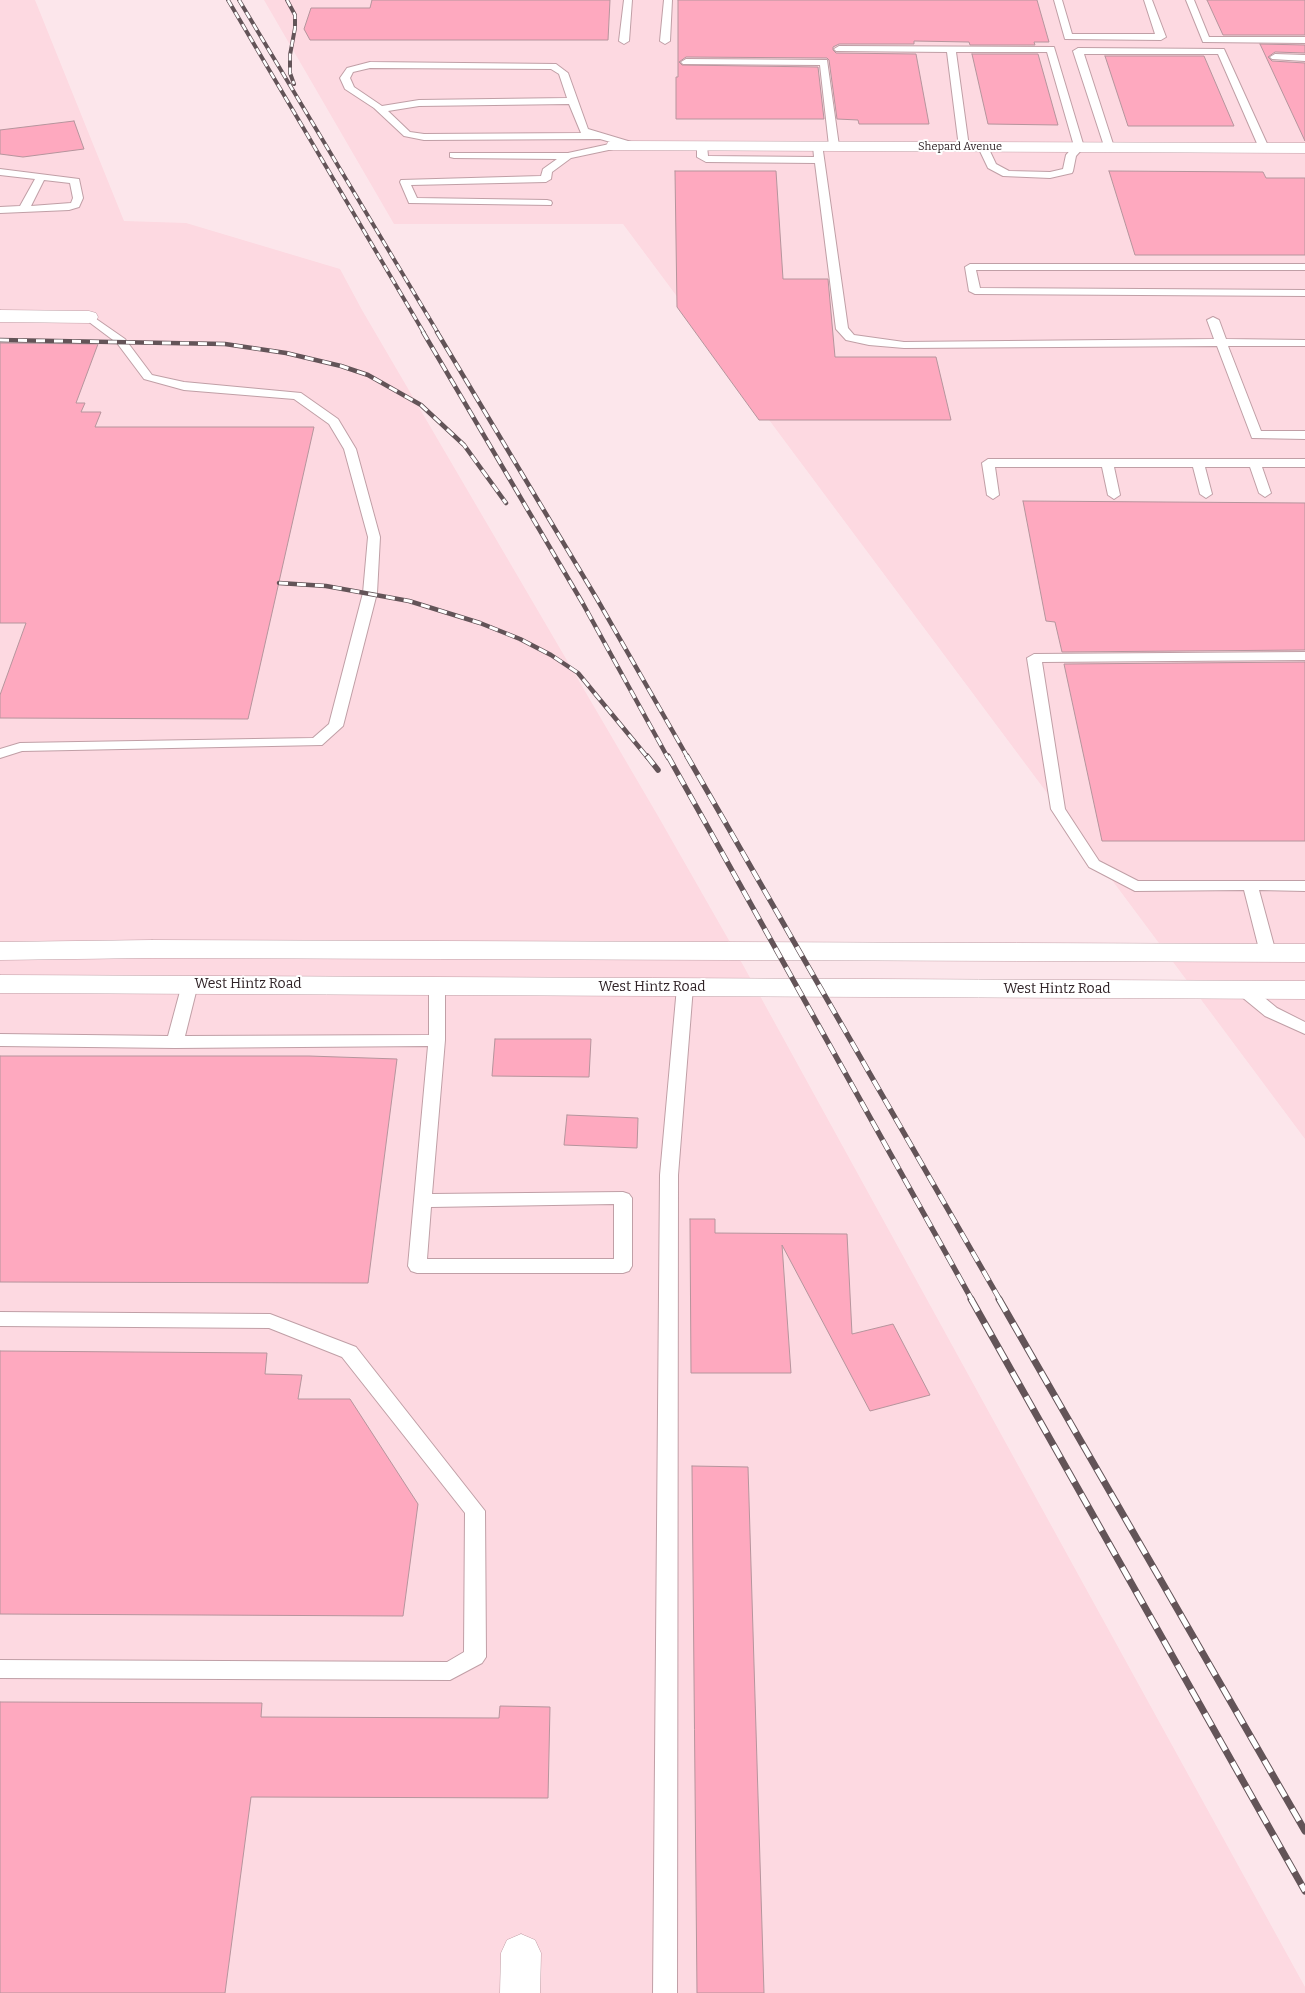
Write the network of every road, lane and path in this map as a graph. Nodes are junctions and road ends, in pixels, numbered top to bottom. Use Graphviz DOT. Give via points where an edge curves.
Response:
graph roads {
  1 [pos="628,0"];
  2 [pos="668,0"];
  3 [pos="1058,0"];
  4 [pos="1148,0"];
  5 [pos="1190,0"];
  6 [pos="1305,40"];
  7 [pos="624,41"];
  8 [pos="665,41"];
  9 [pos="839,49"];
  10 [pos="951,49"];
  11 [pos="1275,57"];
  12 [pos="1305,58"];
  13 [pos="686,62"];
  14 [pos="573,101"];
  15 [pos="380,109"];
  16 [pos="607,141"];
  17 [pos="964,147"];
  18 [pos="983,147"];
  19 [pos="1079,147"];
  20 [pos="1109,147"];
  21 [pos="1264,148"];
  22 [pos="1305,148"];
  23 [pos="824,151"];
  24 [pos="454,155"];
  25 [pos="568,156"];
  26 [pos="0,172"];
  27 [pos="41,177"];
  28 [pos="547,203"];
  29 [pos="24,209"];
  30 [pos="0,210"];
  31 [pos="1305,267"];
  32 [pos="1305,292"];
  33 [pos="0,316"];
  34 [pos="89,317"];
  35 [pos="1213,320"];
  36 [pos="1222,343"];
  37 [pos="1305,343"];
  38 [pos="1305,435"];
  39 [pos="1107,463"];
  40 [pos="1198,463"];
  41 [pos="1255,463"];
  42 [pos="1305,463"];
  43 [pos="1265,493"];
  44 [pos="1206,494"];
  45 [pos="993,495"];
  46 [pos="1114,495"];
  47 [pos="1305,656"];
  48 [pos="0,754"];
  49 [pos="1250,885"];
  50 [pos="1305,886"];
  51 [pos="0,950"];
  52 [pos="1268,953"];
  53 [pos="1305,953"];
  54 [pos="0,984"];
  55 [pos="190,984"];
  56 [pos="437,986"];
  57 [pos="685,987"];
  58 [pos="1243,989"];
  59 [pos="1305,990"];
  60 [pos="1305,1029"];
  61 [pos="0,1040"];
  62 [pos="437,1040"];
  63 [pos="175,1042"];
  64 [pos="423,1201"];
  65 [pos="0,1319"];
  66 [pos="0,1669"];
  67 [pos="521,1953"];
  68 [pos="520,1993"];
  69 [pos="665,1993"];
  1 -- 7 [label="lane"];
  2 -- 8 [label="lane"];
  3 -- 4 [label="lane" via="1068,37 1161,37"];
  5 -- 6 [label="lane" via="1206,40"];
  9 -- 10 [label="lane"];
  10 -- 17 [label="lane"];
  10 -- 19 [label="lane" via="1051,49"];
  11 -- 12 [label="lane"];
  13 -- 23 [label="lane" via="824,62"];
  14 -- 15 [label="lane" via="419,103"];
  14 -- 15 [label="lane" via="563,73 553,66 370,66 350,70 345,78 350,89"];
  14 -- 16 [label="lane" via="584,131"];
  15 -- 16 [label="lane" via="407,134 424,137"];
  16 -- 23 [label="main road, Shepard Avenue" via="634,146"];
  16 -- 25 [label="lane"];
  17 -- 18 [label="main road, Shepard Avenue"];
  17 -- 23 [label="main road, Shepard Avenue"];
  18 -- 19 [label="main road, Shepard Avenue"];
  18 -- 19 [label="lane" via="992,166 1007,174 1024,175 1068,171 1071,155"];
  19 -- 20 [label="main road, Shepard Avenue"];
  20 -- 21 [label="main road, Shepard Avenue"];
  20 -- 21 [label="lane" via="1078,51 1221,51"];
  21 -- 22 [label="main road, Shepard Avenue"];
  23 -- 36 [label="lane" via="842,329 850,338 904,345"];
  24 -- 25 [label="lane"];
  25 -- 28 [label="lane" via="547,171 546,179 405,182 413,201"];
  26 -- 27 [label="lane"];
  27 -- 29 [label="lane"];
  27 -- 29 [label="lane" via="75,181 78,198 75,204"];
  29 -- 30 [label="lane"];
  31 -- 32 [label="lane" via="970,267 975,291"];
  33 -- 34 [label="main road"];
  34 -- 48 [label="lane" via="121,341 148,377 184,386 297,396 334,422 350,448 374,537 370,593 336,726 317,742 20,747"];
  35 -- 36 [label="lane"];
  36 -- 37 [label="lane"];
  36 -- 38 [label="lane" via="1256,435"];
  39 -- 40 [label="lane"];
  39 -- 45 [label="lane" via="988,463"];
  39 -- 46 [label="lane"];
  40 -- 41 [label="lane"];
  40 -- 44 [label="lane"];
  41 -- 42 [label="lane"];
  41 -- 43 [label="lane"];
  47 -- 49 [label="lane" via="1034,658 1058,809 1094,864 1135,886"];
  49 -- 50 [label="lane"];
  49 -- 52 [label="lane"];
  51 -- 52 [label="main road"];
  52 -- 53 [label="main road"];
  54 -- 55 [label="main road, West Hintz Road"];
  55 -- 56 [label="main road, West Hintz Road"];
  55 -- 63 [label="lane"];
  56 -- 57 [label="main road, West Hintz Road"];
  56 -- 62 [label="lane"];
  57 -- 58 [label="main road, West Hintz Road"];
  57 -- 69 [label="lane" via="668,1175"];
  58 -- 59 [label="main road, West Hintz Road"];
  58 -- 60 [label="lane" via="1271,1012"];
  61 -- 63 [label="lane"];
  62 -- 63 [label="lane"];
  62 -- 64 [label="lane"];
  64 -- 64 [label="lane" via="417,1266 623,1266 623,1198"];
  65 -- 66 [label="lane" via="270,1321 349,1352 475,1512 475,1657 450,1671"];
  67 -- 68 [label="main road"];
}
